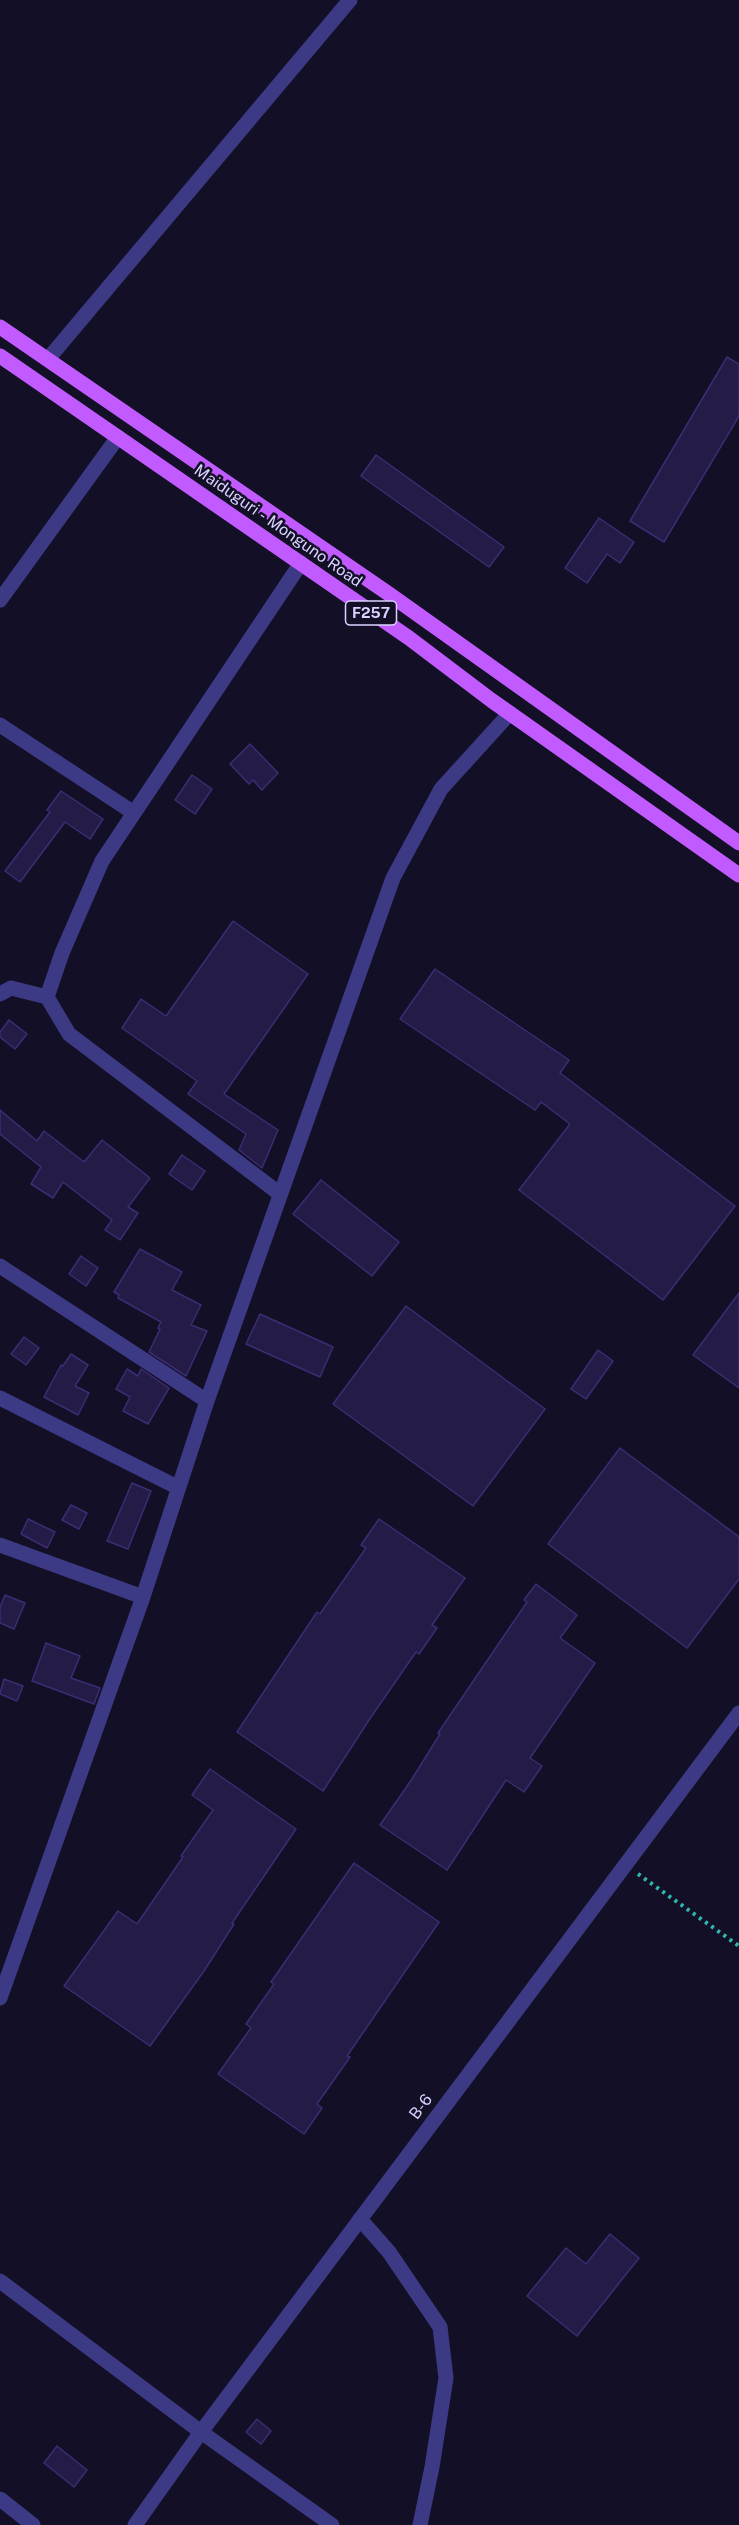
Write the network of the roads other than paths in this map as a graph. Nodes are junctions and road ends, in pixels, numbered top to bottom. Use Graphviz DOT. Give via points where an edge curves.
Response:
graph roads {
  1 [pos="350,0"];
  2 [pos="0,327"];
  3 [pos="0,356"];
  4 [pos="48,359"];
  5 [pos="118,437"];
  6 [pos="302,563"];
  7 [pos="0,600"];
  8 [pos="510,713"];
  9 [pos="0,725"];
  10 [pos="134,813"];
  11 [pos="739,843"];
  12 [pos="739,875"];
  13 [pos="0,994"];
  14 [pos="47,997"];
  15 [pos="280,1194"];
  16 [pos="0,1266"];
  17 [pos="0,1398"];
  18 [pos="207,1401"];
  19 [pos="177,1487"];
  20 [pos="0,1545"];
  21 [pos="143,1597"];
  22 [pos="739,1713"];
  23 [pos="0,1998"];
  24 [pos="360,2219"];
  25 [pos="0,2281"];
  26 [pos="201,2432"];
  27 [pos="3,2506"];
  28 [pos="33,2525"];
  29 [pos="135,2525"];
  30 [pos="332,2525"];
  31 [pos="420,2525"];
  1 -- 4 [label="street"];
  2 -- 4 [label="main road, Maiduguri - Monguno Road / F257"];
  3 -- 5 [label="main road, Maiduguri - Monguno Road / F257"];
  4 -- 11 [label="main road, Maiduguri - Monguno Road / F257" via="389,594"];
  5 -- 6 [label="main road, Maiduguri - Monguno Road / F257"];
  5 -- 7 [label="street"];
  6 -- 8 [label="main road, Maiduguri - Monguno Road / F257"];
  6 -- 10 [label="street"];
  8 -- 12 [label="main road, Maiduguri - Monguno Road / F257"];
  8 -- 15 [label="street" via="441,789 393,878"];
  9 -- 10 [label="street"];
  10 -- 14 [label="street" via="102,861"];
  13 -- 14 [label="street" via="11,987"];
  14 -- 15 [label="street" via="69,1034"];
  15 -- 18 [label="street"];
  16 -- 18 [label="street"];
  17 -- 19 [label="street"];
  18 -- 19 [label="street"];
  19 -- 21 [label="street"];
  20 -- 21 [label="street"];
  21 -- 23 [label="street"];
  22 -- 24 [label="street, B-6"];
  24 -- 26 [label="street, B-6"];
  24 -- 31 [label="street" via="389,2252 440,2327 446,2378"];
  25 -- 26 [label="street"];
  26 -- 29 [label="street, B-6"];
  26 -- 30 [label="street"];
  27 -- 28 [label="street"];
}
